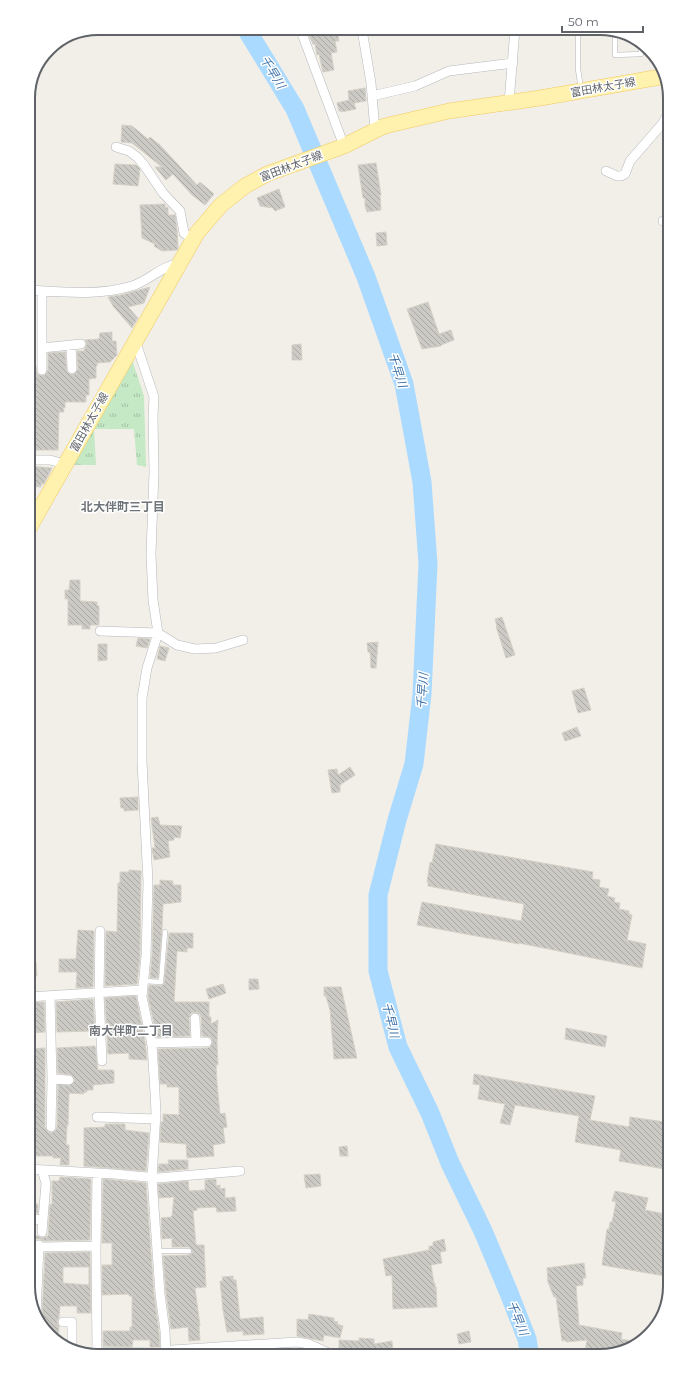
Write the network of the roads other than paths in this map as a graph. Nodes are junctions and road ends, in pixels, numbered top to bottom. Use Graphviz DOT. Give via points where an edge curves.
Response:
graph roads {
  1 [pos="302,35"];
  2 [pos="363,35"];
  3 [pos="515,35"];
  4 [pos="578,35"];
  5 [pos="614,37"];
  6 [pos="641,50"];
  7 [pos="513,63"];
  8 [pos="659,77"];
  9 [pos="582,91"];
  10 [pos="372,96"];
  11 [pos="509,102"];
  12 [pos="663,123"];
  13 [pos="375,131"];
  14 [pos="116,146"];
  15 [pos="342,147"];
  16 [pos="606,171"];
  17 [pos="193,240"];
  18 [pos="178,264"];
  19 [pos="35,290"];
  20 [pos="42,291"];
  21 [pos="135,340"];
  22 [pos="81,344"];
  23 [pos="71,345"];
  24 [pos="42,348"];
  25 [pos="72,369"];
  26 [pos="42,370"];
  27 [pos="35,460"];
  28 [pos="65,464"];
  29 [pos="35,518"];
  30 [pos="100,631"];
  31 [pos="158,633"];
  32 [pos="243,640"];
  33 [pos="100,931"];
  34 [pos="165,932"];
  35 [pos="143,986"];
  36 [pos="99,993"];
  37 [pos="50,996"];
  38 [pos="35,997"];
  39 [pos="195,1018"];
  40 [pos="196,1042"];
  41 [pos="206,1042"];
  42 [pos="151,1043"];
  43 [pos="102,1061"];
  44 [pos="52,1080"];
  45 [pos="70,1080"];
  46 [pos="97,1117"];
  47 [pos="156,1119"];
  48 [pos="51,1127"];
  49 [pos="35,1170"];
  50 [pos="42,1170"];
  51 [pos="240,1171"];
  52 [pos="97,1173"];
  53 [pos="152,1178"];
  54 [pos="35,1219"];
  55 [pos="43,1220"];
  56 [pos="42,1232"];
  57 [pos="35,1245"];
  58 [pos="39,1245"];
  59 [pos="96,1246"];
  60 [pos="157,1251"];
  61 [pos="189,1251"];
  62 [pos="37,1300"];
  63 [pos="62,1322"];
  64 [pos="72,1344"];
  65 [pos="98,1349"];
  66 [pos="166,1349"];
  67 [pos="188,1349"];
  68 [pos="320,1349"];
  1 -- 15 [label="street"];
  2 -- 10 [label="street"];
  3 -- 7 [label="street"];
  4 -- 9 [label="lane" via="578,69"];
  5 -- 6 [label="lane" via="615,55 641,54"];
  7 -- 10 [label="street" via="449,71 415,86"];
  7 -- 11 [label="street"];
  8 -- 9 [label="main road, 富田林太子線"];
  9 -- 11 [label="main road, 富田林太子線"];
  10 -- 13 [label="street"];
  11 -- 13 [label="main road, 富田林太子線" via="423,116"];
  12 -- 16 [label="street" via="630,161 625,174 617,176"];
  13 -- 15 [label="main road, 富田林太子線"];
  14 -- 17 [label="street" via="129,151 144,165 162,192 180,211 184,233"];
  15 -- 17 [label="main road, 富田林太子線" via="267,174 237,192 213,213"];
  17 -- 18 [label="main road, 富田林太子線"];
  18 -- 20 [label="street" via="167,267 132,286 105,292"];
  18 -- 21 [label="main road, 富田林太子線"];
  19 -- 20 [label="street"];
  20 -- 24 [label="street"];
  21 -- 28 [label="main road, 富田林太子線"];
  21 -- 31 [label="street" via="154,397 151,554 153,600"];
  22 -- 23 [label="street"];
  23 -- 24 [label="street"];
  23 -- 25 [label="street"];
  24 -- 26 [label="street"];
  27 -- 28 [label="street"];
  28 -- 29 [label="main road, 富田林太子線"];
  30 -- 31 [label="street"];
  31 -- 32 [label="street" via="177,645 195,649 216,648"];
  31 -- 35 [label="street" via="147,668 142,698 148,882"];
  33 -- 36 [label="street"];
  34 -- 35 [label="lane" via="161,982"];
  35 -- 36 [label="street"];
  35 -- 42 [label="street" via="142,997"];
  36 -- 37 [label="street"];
  36 -- 43 [label="street"];
  37 -- 38 [label="street"];
  37 -- 44 [label="street"];
  39 -- 40 [label="street"];
  40 -- 41 [label="street"];
  40 -- 42 [label="street"];
  42 -- 47 [label="street"];
  44 -- 45 [label="street"];
  44 -- 48 [label="street"];
  46 -- 47 [label="street"];
  47 -- 53 [label="street"];
  49 -- 50 [label="street"];
  50 -- 52 [label="street"];
  50 -- 55 [label="street" via="46,1183"];
  51 -- 53 [label="street"];
  52 -- 53 [label="street"];
  52 -- 59 [label="street"];
  53 -- 60 [label="street"];
  54 -- 55 [label="street"];
  55 -- 56 [label="street"];
  57 -- 58 [label="street"];
  58 -- 59 [label="street"];
  58 -- 62 [label="street"];
  59 -- 65 [label="street"];
  60 -- 61 [label="lane"];
  60 -- 66 [label="street"];
  63 -- 64 [label="street" via="72,1322"];
  67 -- 68 [label="street" via="297,1342"];
}
